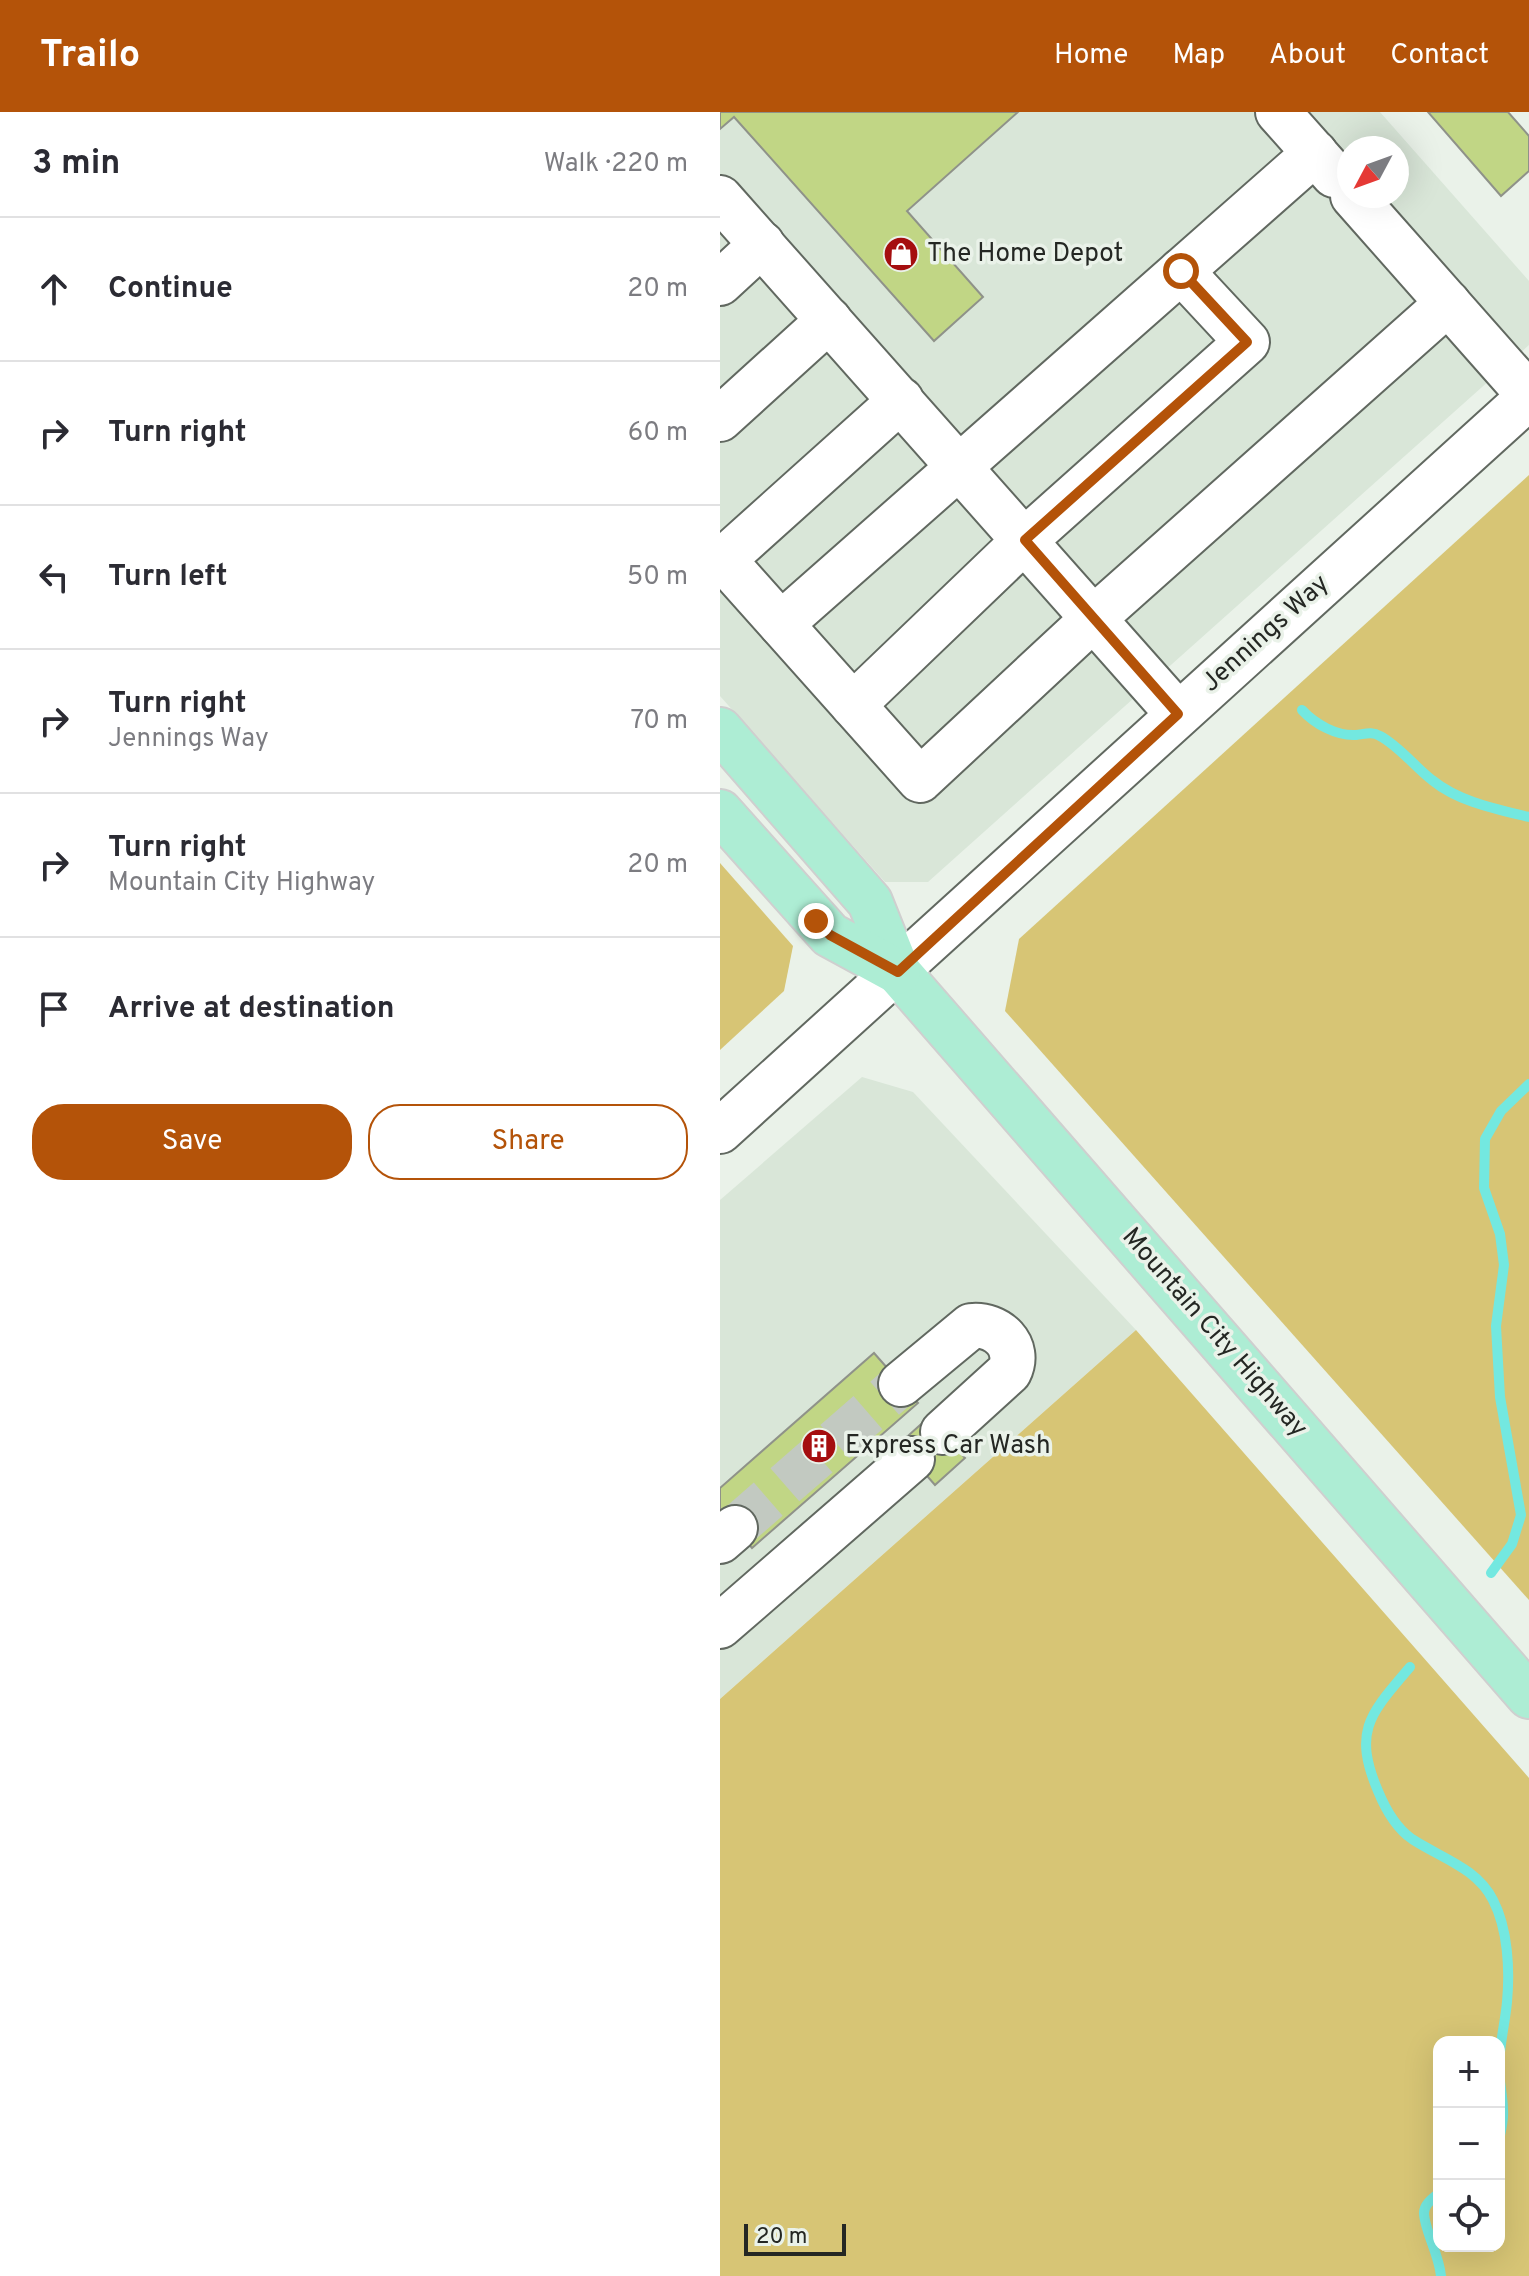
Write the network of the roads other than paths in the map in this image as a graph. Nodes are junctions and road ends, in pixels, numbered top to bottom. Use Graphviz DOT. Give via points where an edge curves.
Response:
graph roads {
  1 [pos="1278,112"];
  2 [pos="1315,153"];
  3 [pos="1337,178"];
  4 [pos="720,198"];
  5 [pos="1363,208"];
  6 [pos="762,244"];
  7 [pos="1181,271"];
  8 [pos="720,283"];
  9 [pos="1448,303"];
  10 [pos="829,320"];
  11 [pos="1529,396"];
  12 [pos="901,400"];
  13 [pos="720,419"];
  14 [pos="960,466"];
  15 [pos="1025,540"];
  16 [pos="722,558"];
  17 [pos="1094,618"];
  18 [pos="781,624"];
  19 [pos="853,705"];
  20 [pos="1178,714"];
  21 [pos="720,730"];
  22 [pos="720,812"];
  23 [pos="898,972"];
  24 [pos="720,1131"];
  25 [pos="901,1384"];
  26 [pos="720,1626"];
  27 [pos="1529,1696"];
  1 -- 2 [label="street"];
  2 -- 3 [label="street"];
  2 -- 7 [label="street"];
  4 -- 6 [label="street"];
  5 -- 9 [label="street"];
  6 -- 8 [label="street"];
  6 -- 10 [label="street"];
  7 -- 14 [label="street"];
  7 -- 15 [label="street" via="1247,342"];
  9 -- 11 [label="street"];
  9 -- 17 [label="street"];
  10 -- 12 [label="street"];
  10 -- 13 [label="street"];
  11 -- 20 [label="street, Jennings Way"];
  12 -- 14 [label="street"];
  12 -- 16 [label="street"];
  14 -- 15 [label="street"];
  14 -- 18 [label="street"];
  15 -- 17 [label="street"];
  15 -- 19 [label="street"];
  16 -- 18 [label="street"];
  17 -- 19 [label="street" via="920,780"];
  17 -- 20 [label="street"];
  18 -- 19 [label="street"];
  20 -- 23 [label="street, Jennings Way"];
  21 -- 23 [label="main road, Mountain City Highway" via="870,902"];
  22 -- 23 [label="main road, Mountain City Highway" via="830,935"];
  23 -- 24 [label="street, Jennings Way"];
  23 -- 27 [label="main road, Mountain City Highway"];
  25 -- 26 [label="street" via="971,1326 989,1327 1011,1347 1009,1372"];
}
